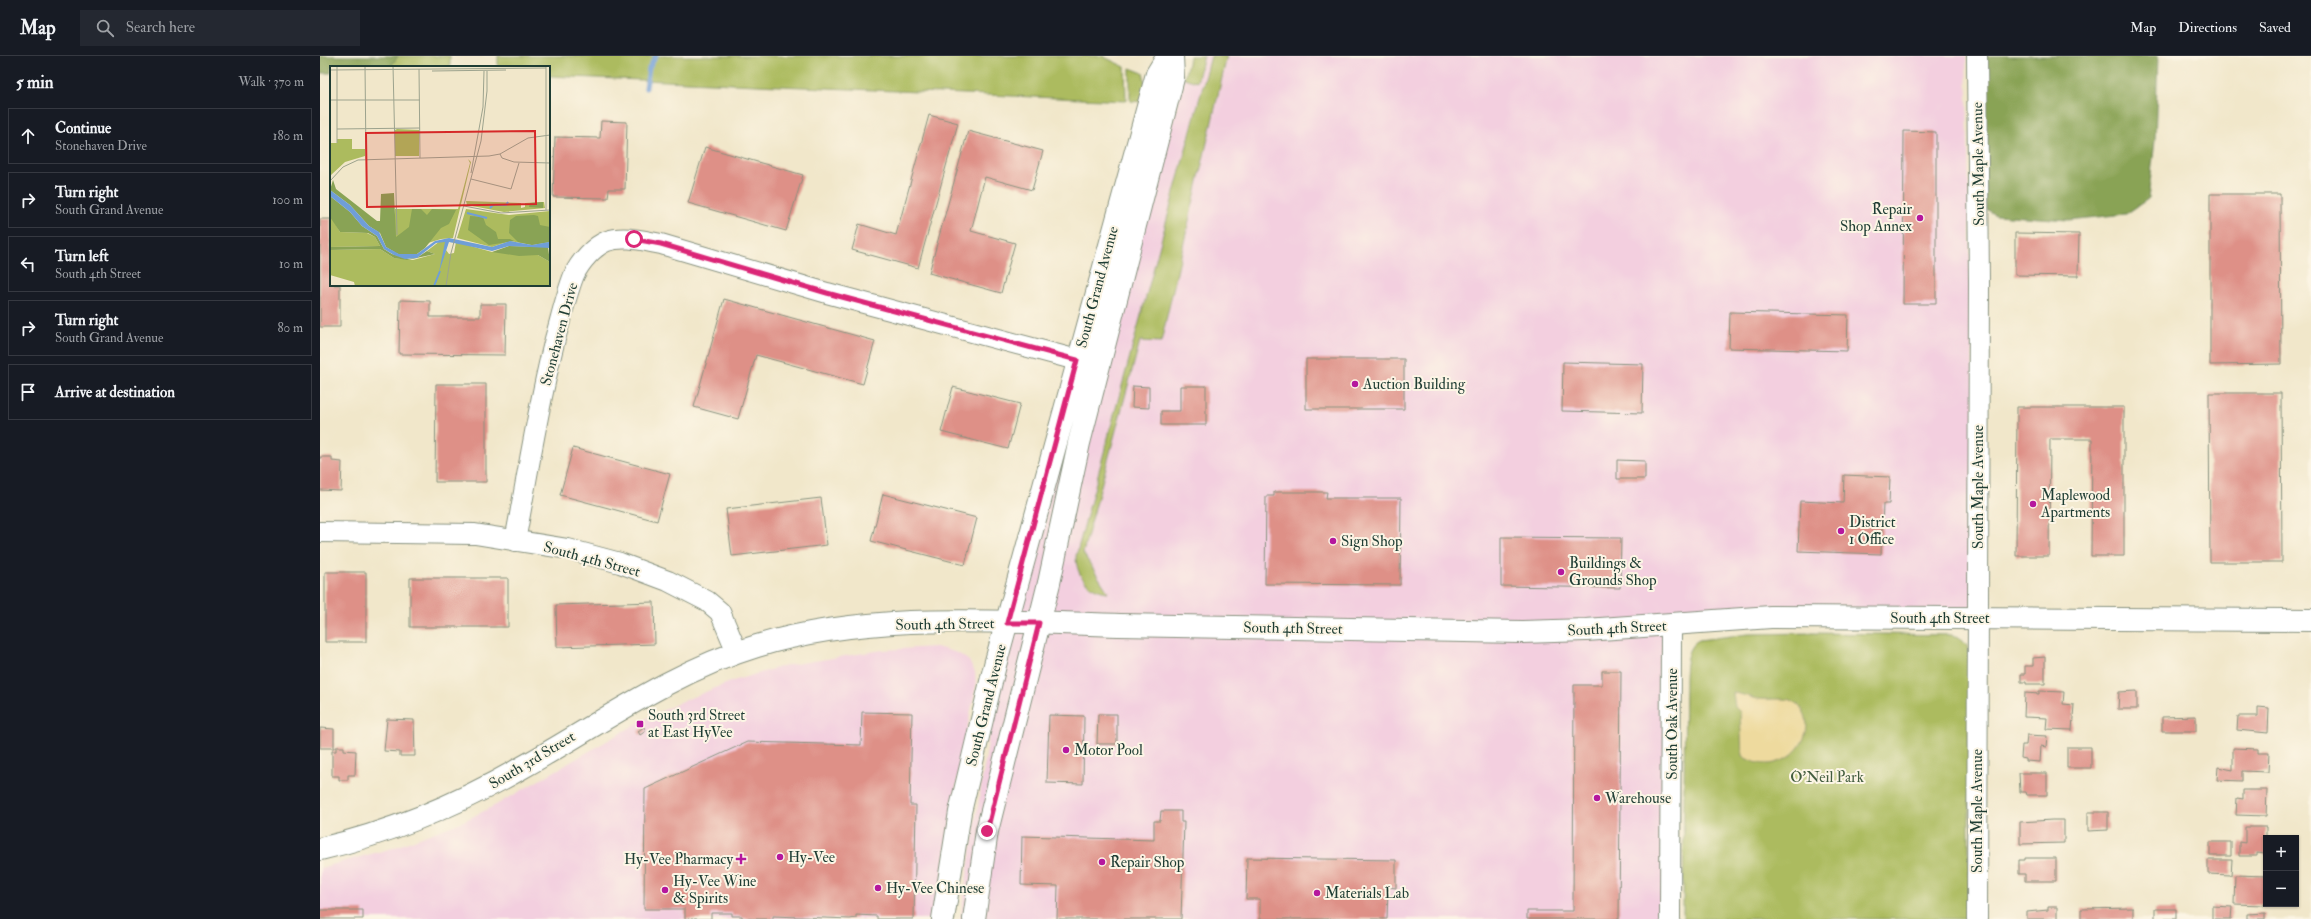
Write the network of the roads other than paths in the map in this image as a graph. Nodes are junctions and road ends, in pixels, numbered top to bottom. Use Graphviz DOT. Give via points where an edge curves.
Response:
graph roads {
  1 [pos="1168,56"];
  2 [pos="1172,56"];
  3 [pos="1977,56"];
  4 [pos="1077,360"];
  5 [pos="320,532"];
  6 [pos="515,541"];
  7 [pos="1978,618"];
  8 [pos="2311,620"];
  9 [pos="1007,623"];
  10 [pos="1039,623"];
  11 [pos="1671,625"];
  12 [pos="737,652"];
  13 [pos="320,849"];
  14 [pos="943,919"];
  15 [pos="974,919"];
  16 [pos="1670,919"];
  17 [pos="1976,919"];
  1 -- 4 [label="main road, South Grand Avenue" via="1157,74"];
  2 -- 10 [label="main road, South Grand Avenue" via="1173,78 1079,443"];
  3 -- 7 [label="street, South Maple Avenue"];
  4 -- 6 [label="street, Stonehaven Drive" via="827,293 661,244 618,238 606,241 588,254 575,274 563,309 546,378"];
  4 -- 9 [label="main road, South Grand Avenue"];
  5 -- 6 [label="street, South 4th Street" via="474,534"];
  6 -- 12 [label="street, South 4th Street" via="568,549 620,563 668,581 708,601 720,612"];
  7 -- 8 [label="main road, South 4th Street"];
  7 -- 11 [label="main road, South 4th Street" via="1771,617"];
  7 -- 17 [label="street, South Maple Avenue"];
  9 -- 10 [label="main road, South 4th Street"];
  9 -- 12 [label="main road, South 4th Street" via="864,626 793,637"];
  9 -- 14 [label="main road, South Grand Avenue" via="960,812"];
  10 -- 11 [label="main road, South 4th Street" via="1522,632"];
  10 -- 15 [label="main road, South Grand Avenue" via="987,831"];
  11 -- 16 [label="street, South Oak Avenue"];
  12 -- 13 [label="main road, South 3rd Street" via="663,685 597,721 526,766 442,809 397,828"];
}
